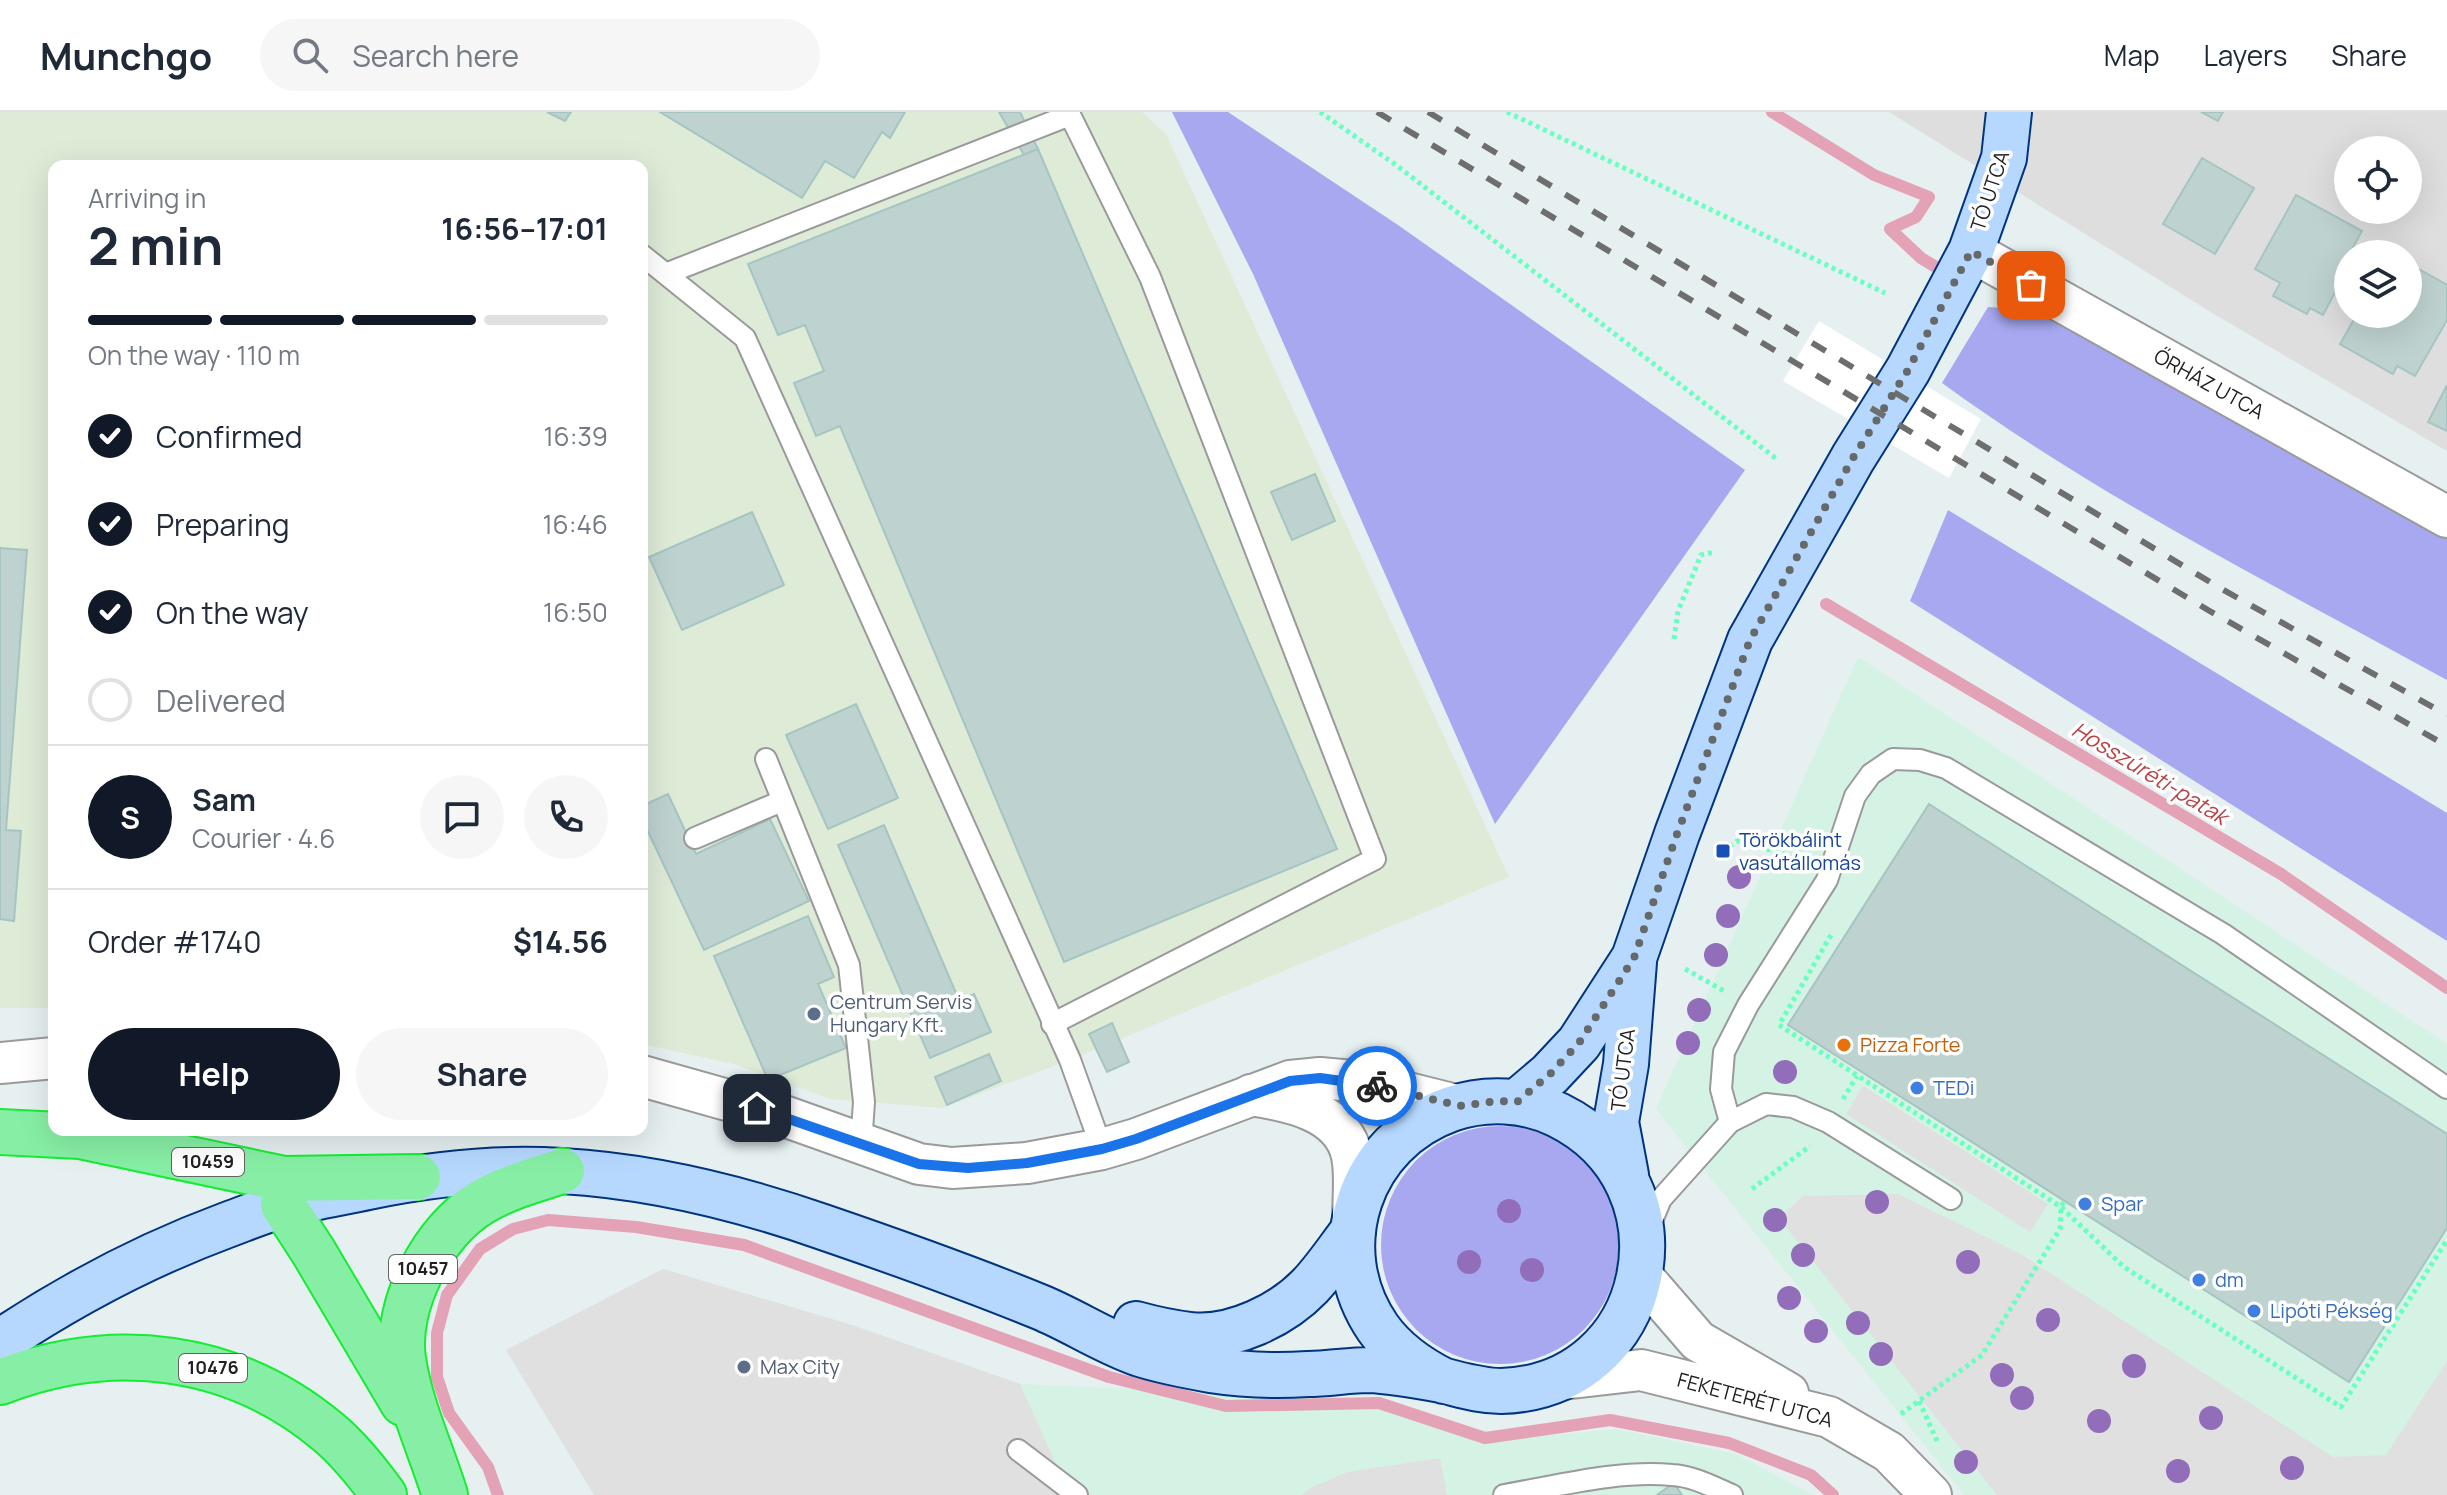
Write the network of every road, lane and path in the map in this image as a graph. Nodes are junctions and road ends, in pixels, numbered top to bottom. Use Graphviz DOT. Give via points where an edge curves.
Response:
graph roads {
  1 [pos="1320,112"];
  2 [pos="1507,112"];
  3 [pos="2009,112"];
  4 [pos="1971,251"];
  5 [pos="648,259"];
  6 [pos="668,273"];
  7 [pos="1885,293"];
  8 [pos="1778,460"];
  9 [pos="2447,517"];
  10 [pos="1715,552"];
  11 [pos="1674,639"];
  12 [pos="766,759"];
  13 [pos="782,801"];
  14 [pos="695,838"];
  15 [pos="1723,851"];
  16 [pos="1827,880"];
  17 [pos="1634,958"];
  18 [pos="1052,1024"];
  19 [pos="48,1059"];
  20 [pos="0,1063"];
  21 [pos="648,1078"];
  22 [pos="2447,1088"];
  23 [pos="1251,1095"];
  24 [pos="1517,1102"];
  25 [pos="1460,1106"];
  26 [pos="1730,1122"];
  27 [pos="0,1132"];
  28 [pos="48,1134"];
  29 [pos="80,1136"];
  30 [pos="861,1145"];
  31 [pos="1102,1149"];
  32 [pos="562,1171"];
  33 [pos="418,1177"];
  34 [pos="1628,1181"];
  35 [pos="1951,1199"];
  36 [pos="2062,1204"];
  37 [pos="283,1205"];
  38 [pos="1353,1231"];
  39 [pos="2447,1240"];
  40 [pos="1642,1257"];
  41 [pos="1041,1308"];
  42 [pos="0,1342"];
  43 [pos="1554,1380"];
  44 [pos="1444,1381"];
  45 [pos="0,1382"];
  46 [pos="1919,1401"];
  47 [pos="1901,1414"];
  48 [pos="1829,1417"];
  49 [pos="425,1439"];
  50 [pos="1018,1450"];
  51 [pos="1943,1453"];
  52 [pos="384,1495"];
  53 [pos="445,1495"];
  54 [pos="1077,1495"];
  55 [pos="1504,1495"];
  56 [pos="1732,1495"];
  57 [pos="1931,1495"];
  1 -- 8 [label="path"];
  2 -- 7 [label="path"];
  3 -- 4 [label="main road, TÓ UTCA" via="2004,158"];
  4 -- 9 [label="street, ŐRHÁZ UTCA"];
  4 -- 17 [label="main road, TÓ UTCA" via="1908,370 1750,640"];
  5 -- 6 [label="lane"];
  6 -- 18 [label="lane" via="745,338"];
  6 -- 18 [label="lane" via="1070,115 1150,277 1375,859"];
  10 -- 11 [label="path" via="1701,555 1678,611"];
  12 -- 13 [label="lane"];
  13 -- 14 [label="lane"];
  13 -- 30 [label="lane" via="849,965 864,1102"];
  15 -- 16 [label="path" via="1737,841 1782,853"];
  16 -- 22 [label="lane" via="1855,796 1871,774 1893,759 1946,768 2223,934"];
  16 -- 26 [label="lane" via="1724,1052 1721,1089"];
  16 -- 36 [label="path" via="1853,898 1779,1025"];
  17 -- 24 [label="main road, TÓ UTCA" via="1579,1043"];
  17 -- 34 [label="main road, TÓ UTCA" via="1616,1122"];
  18 -- 31 [label="lane"];
  19 -- 20 [label="street"];
  21 -- 30 [label="street" via="784,1116"];
  23 -- 25 [label="street" via="1290,1081 1320,1078 1364,1082"];
  23 -- 31 [label="street"];
  23 -- 38 [label="street" via="1298,1104 1342,1135 1352,1159"];
  24 -- 25 [label="main road"];
  24 -- 34 [label="main road" via="1551,1111 1582,1128"];
  25 -- 38 [label="main road" via="1408,1131 1387,1152 1364,1189"];
  26 -- 35 [label="lane" via="1766,1104 1793,1107 1828,1122"];
  26 -- 40 [label="lane" via="1661,1199"];
  27 -- 28 [label="highway, 10459"];
  29 -- 33 [label="highway, 10459" via="284,1179"];
  30 -- 31 [label="street" via="919,1164 952,1168 1013,1165"];
  32 -- 33 [label="main road"];
  32 -- 41 [label="main road" via="681,1188 759,1206"];
  32 -- 49 [label="highway, 10457" via="479,1203 449,1229 419,1274 402,1332 403,1359"];
  33 -- 37 [label="main road"];
  34 -- 40 [label="main road" via="1638,1210"];
  36 -- 39 [label="path" via="2124,1267 2341,1407"];
  36 -- 46 [label="path" via="2060,1229 1982,1355"];
  37 -- 42 [label="main road" via="114,1273"];
  37 -- 49 [label="highway, 10457"];
  38 -- 41 [label="main road" via="1294,1300 1238,1329 1194,1336"];
  38 -- 44 [label="main road" via="1357,1284 1374,1321 1399,1352"];
  40 -- 43 [label="main road" via="1632,1301 1610,1337 1579,1366"];
  40 -- 48 [label="street" via="1698,1341"];
  41 -- 44 [label="main road" via="1139,1353 1211,1370 1265,1375 1371,1370"];
  43 -- 44 [label="main road" via="1499,1391"];
  43 -- 48 [label="street, FEKETERÉT UTCA" via="1641,1370"];
  45 -- 52 [label="highway, 10476" via="63,1364 115,1357 166,1358 217,1369 262,1387 307,1416 351,1455"];
  46 -- 47 [label="path"];
  46 -- 51 [label="path"];
  48 -- 57 [label="street, FEKETERÉT UTCA" via="1889,1452"];
  49 -- 53 [label="highway, 10457"];
  50 -- 54 [label="lane"];
  55 -- 56 [label="lane" via="1633,1474 1675,1475"];
}
